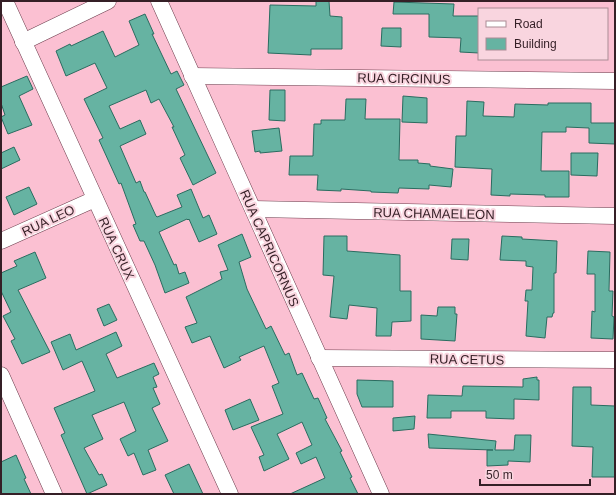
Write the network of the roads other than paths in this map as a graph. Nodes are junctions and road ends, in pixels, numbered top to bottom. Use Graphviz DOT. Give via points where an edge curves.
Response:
graph roads {
  1 [pos="5,1"];
  2 [pos="108,1"];
  3 [pos="159,1"];
  4 [pos="23,42"];
  5 [pos="192,76"];
  6 [pos="615,81"];
  7 [pos="95,199"];
  8 [pos="253,209"];
  9 [pos="615,216"];
  10 [pos="1,241"];
  11 [pos="319,358"];
  12 [pos="615,360"];
  13 [pos="1,375"];
  14 [pos="54,494"];
  15 [pos="230,494"];
  16 [pos="381,494"];
  1 -- 4 [label="street, RUA CRUX"];
  2 -- 4 [label="street"];
  3 -- 5 [label="street, RUA CAPRICORNUS"];
  4 -- 7 [label="street, RUA CRUX"];
  5 -- 6 [label="street, RUA CIRCINUS"];
  5 -- 8 [label="street, RUA CAPRICORNUS"];
  7 -- 10 [label="street, RUA LEO"];
  7 -- 15 [label="street, RUA CRUX"];
  8 -- 9 [label="street, RUA CHAMAELEON"];
  8 -- 11 [label="street, RUA CAPRICORNUS"];
  11 -- 12 [label="street, RUA CETUS"];
  11 -- 16 [label="street, RUA CAPRICORNUS"];
  13 -- 14 [label="street"];
}
